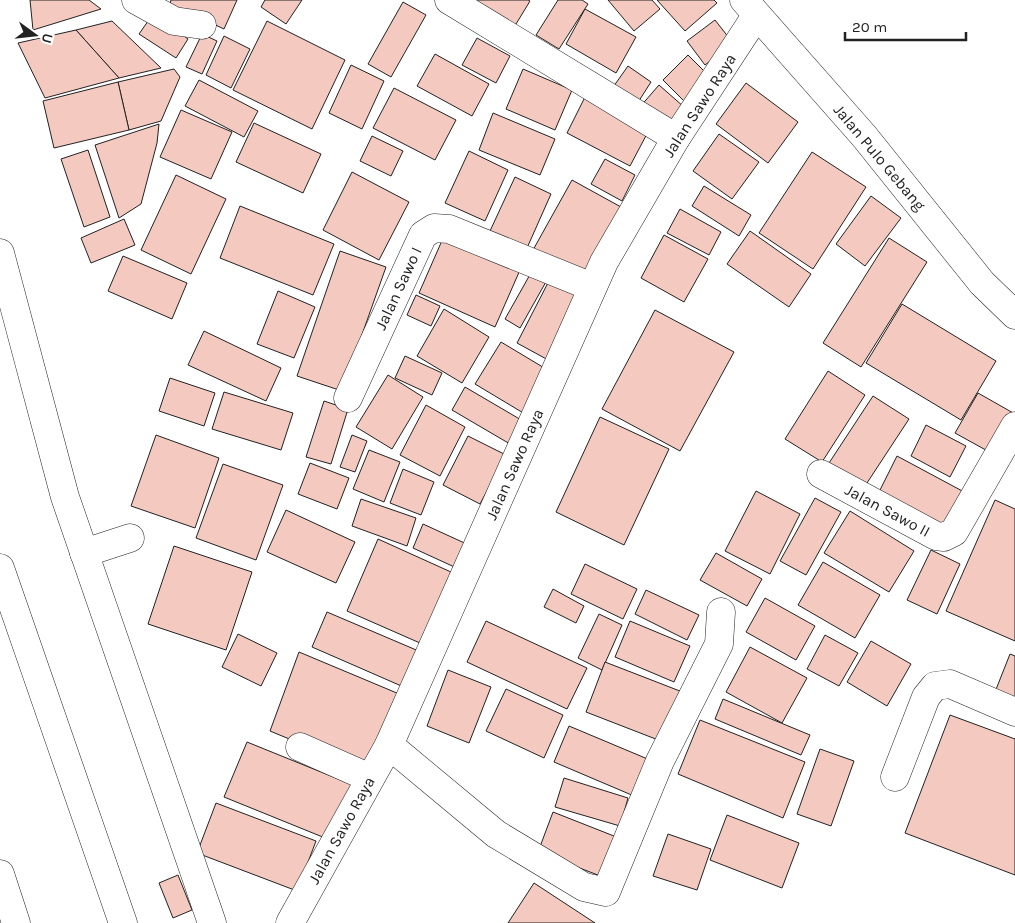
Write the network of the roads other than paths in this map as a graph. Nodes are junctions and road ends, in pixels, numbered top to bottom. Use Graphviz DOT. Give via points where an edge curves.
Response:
graph roads {
  1 [pos="136,0"];
  2 [pos="449,0"];
  3 [pos="750,8"];
  4 [pos="202,25"];
  5 [pos="676,138"];
  6 [pos="0,253"];
  7 [pos="592,287"];
  8 [pos="1015,315"];
  9 [pos="348,398"];
  10 [pos="1015,426"];
  11 [pos="821,474"];
  12 [pos="130,538"];
  13 [pos="84,553"];
  14 [pos="0,568"];
  15 [pos="721,612"];
  16 [pos="1015,712"];
  17 [pos="389,745"];
  18 [pos="300,747"];
  19 [pos="895,777"];
  20 [pos="370,778"];
  21 [pos="0,874"];
  22 [pos="16,923"];
  23 [pos="123,923"];
  24 [pos="212,923"];
  25 [pos="290,923"];
  1 -- 4 [label="street" via="174,21"];
  2 -- 5 [label="street"];
  3 -- 5 [label="street, Jalan Sawo Raya"];
  3 -- 8 [label="street, Jalan Pulo Gebang" via="864,136 982,283"];
  5 -- 7 [label="street, Jalan Sawo Raya"];
  6 -- 13 [label="street" via="64,497"];
  7 -- 9 [label="street, Jalan Sawo I" via="449,229 434,228 423,235"];
  7 -- 17 [label="street, Jalan Sawo Raya"];
  10 -- 11 [label="street, Jalan Sawo II" via="954,532 944,537 936,536"];
  12 -- 13 [label="street"];
  13 -- 24 [label="street"];
  14 -- 23 [label="street"];
  15 -- 17 [label="street" via="719,644 660,761 606,892 584,887 496,834"];
  16 -- 19 [label="street" via="950,684 935,686 926,697"];
  17 -- 20 [label="street, Jalan Sawo Raya"];
  18 -- 20 [label="street"];
  20 -- 25 [label="street, Jalan Sawo Raya"];
  21 -- 22 [label="street"];
}
